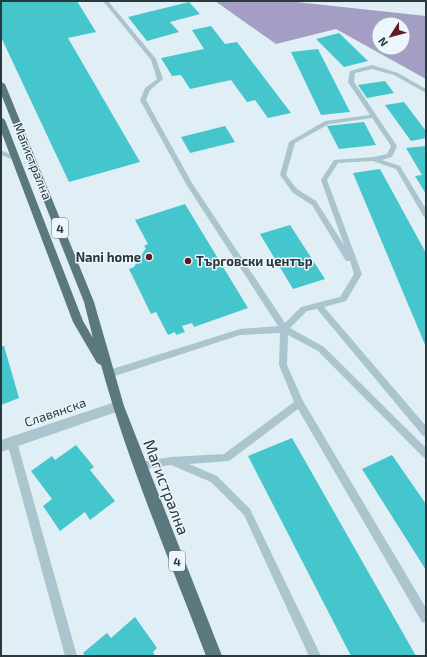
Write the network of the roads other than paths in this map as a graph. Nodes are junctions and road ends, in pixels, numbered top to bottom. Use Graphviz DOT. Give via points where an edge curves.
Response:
graph roads {
  1 [pos="105,1"];
  2 [pos="1,84"];
  3 [pos="426,92"];
  4 [pos="373,116"];
  5 [pos="1,120"];
  6 [pos="1,152"];
  7 [pos="16,159"];
  8 [pos="374,159"];
  9 [pos="426,215"];
  10 [pos="358,274"];
  11 [pos="318,305"];
  12 [pos="284,329"];
  13 [pos="109,374"];
  14 [pos="299,403"];
  15 [pos="118,406"];
  16 [pos="426,433"];
  17 [pos="7,444"];
  18 [pos="426,454"];
  19 [pos="171,461"];
  20 [pos="140,466"];
  21 [pos="426,618"];
  22 [pos="71,656"];
  23 [pos="214,656"];
  24 [pos="315,656"];
  1 -- 12 [label="lane" via="154,60 160,79 147,89 143,100 189,184"];
  2 -- 13 [label="main road, Магистрална / 4" via="89,302"];
  3 -- 4 [label="lane" via="396,74 372,67 352,72 350,82"];
  4 -- 8 [label="lane" via="394,146 390,156"];
  4 -- 10 [label="lane" via="327,122 302,135 292,142 283,176 294,191 314,202"];
  5 -- 7 [label="main road, Магистрална / 4"];
  6 -- 7 [label="lane"];
  7 -- 13 [label="main road, Магистрална / 4" via="78,322"];
  8 -- 9 [label="lane" via="398,168"];
  8 -- 10 [label="lane" via="336,161 324,180"];
  10 -- 11 [label="lane" via="343,299"];
  11 -- 12 [label="lane" via="304,309"];
  11 -- 16 [label="lane"];
  12 -- 13 [label="lane" via="240,332"];
  12 -- 14 [label="lane" via="283,365"];
  12 -- 18 [label="lane" via="321,349"];
  13 -- 15 [label="main road, Магистрална / 4"];
  14 -- 19 [label="lane" via="226,458"];
  14 -- 21 [label="lane"];
  15 -- 17 [label="street, Славянска"];
  15 -- 20 [label="main road, Магистрална / 4"];
  17 -- 22 [label="lane"];
  19 -- 20 [label="lane"];
  19 -- 24 [label="lane" via="214,478 247,512"];
  20 -- 23 [label="main road, Магистрална / 4"];
}
